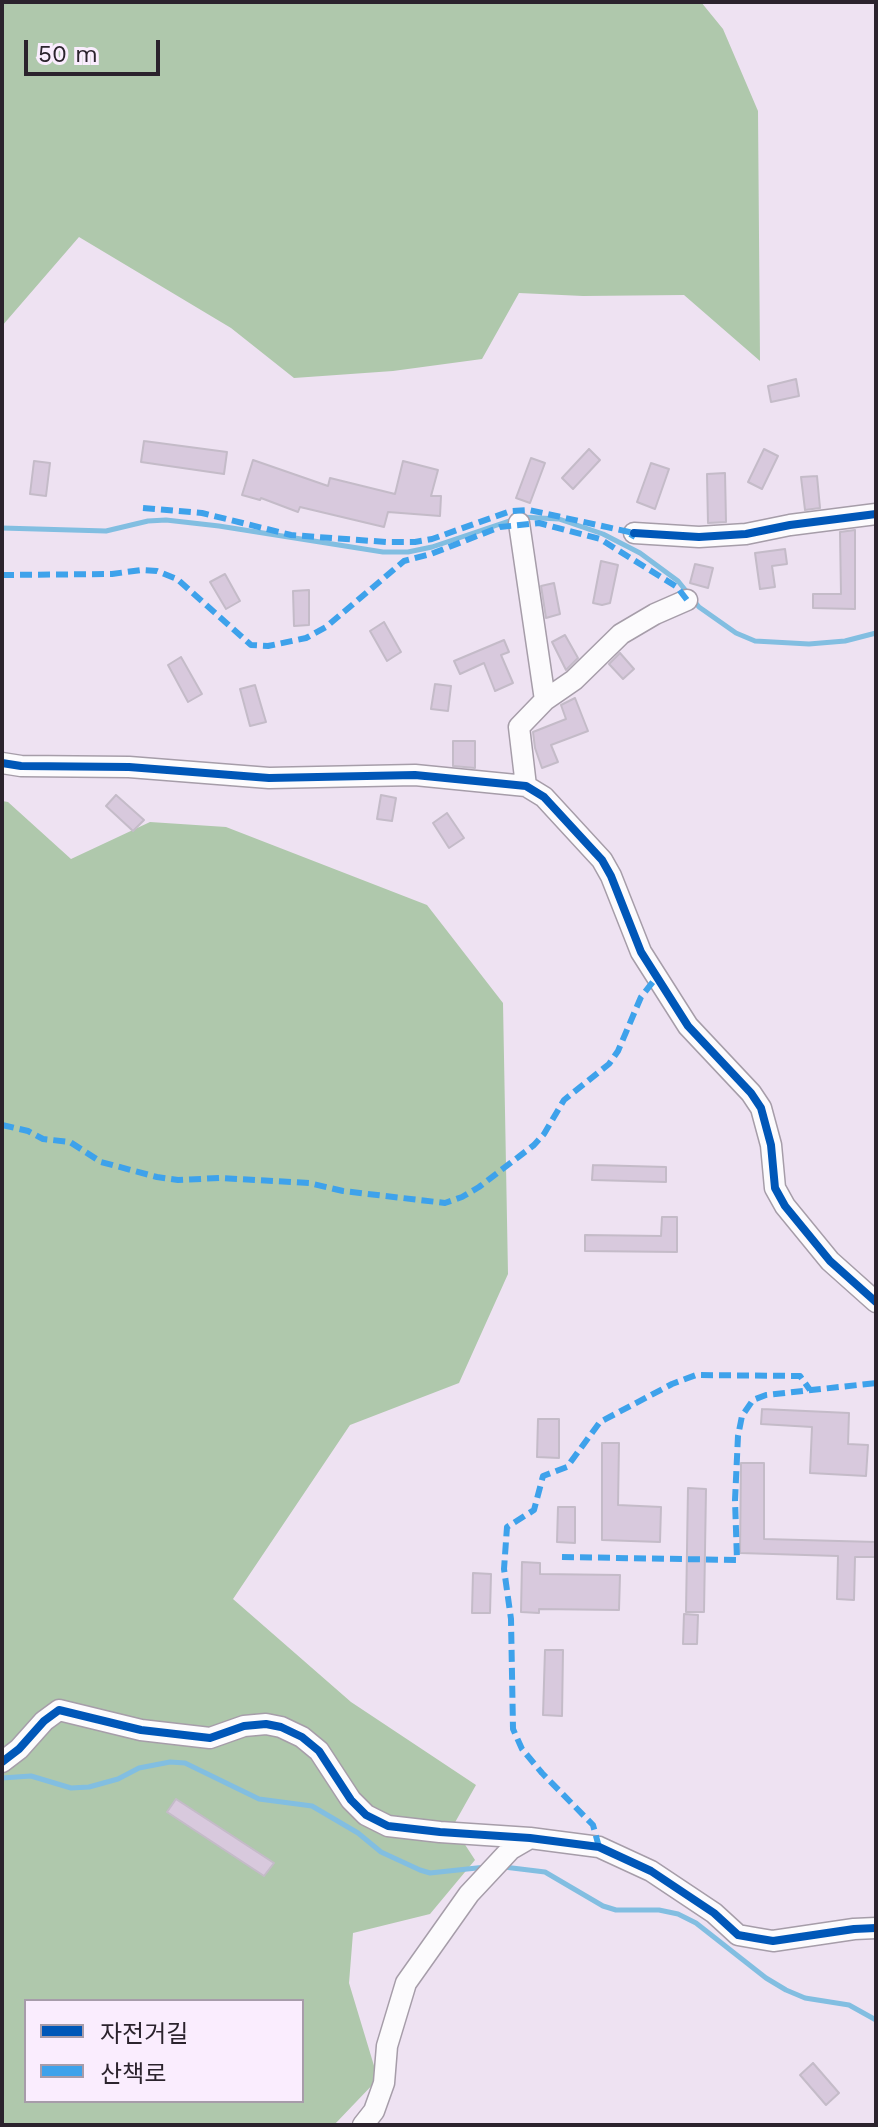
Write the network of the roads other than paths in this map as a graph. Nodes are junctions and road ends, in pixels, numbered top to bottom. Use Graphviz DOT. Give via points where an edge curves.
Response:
graph roads {
  1 [pos="876,514"];
  2 [pos="519,523"];
  3 [pos="634,533"];
  4 [pos="687,600"];
  5 [pos="545,700"];
  6 [pos="2,763"];
  7 [pos="526,786"];
  8 [pos="876,1302"];
  9 [pos="2,1762"];
  10 [pos="530,1838"];
  11 [pos="876,1928"];
  12 [pos="363,2125"];
  1 -- 3 [label="street" via="746,534"];
  2 -- 5 [label="street"];
  4 -- 5 [label="street" via="621,634"];
  5 -- 7 [label="street" via="519,727"];
  6 -- 7 [label="street" via="269,778 415,775"];
  7 -- 8 [label="street" via="544,797 602,860 656,978 688,1026 761,1108 775,1188 785,1206 830,1261"];
  9 -- 10 [label="street" via="59,1710 141,1730 210,1738 266,1724 302,1737 319,1751 351,1800 388,1826"];
  10 -- 11 [label="street" via="599,1847 628,1859 707,1908 738,1935 773,1941"];
  10 -- 12 [label="street" via="511,1849 477,1885 406,1983 387,2046 384,2083"];
}
